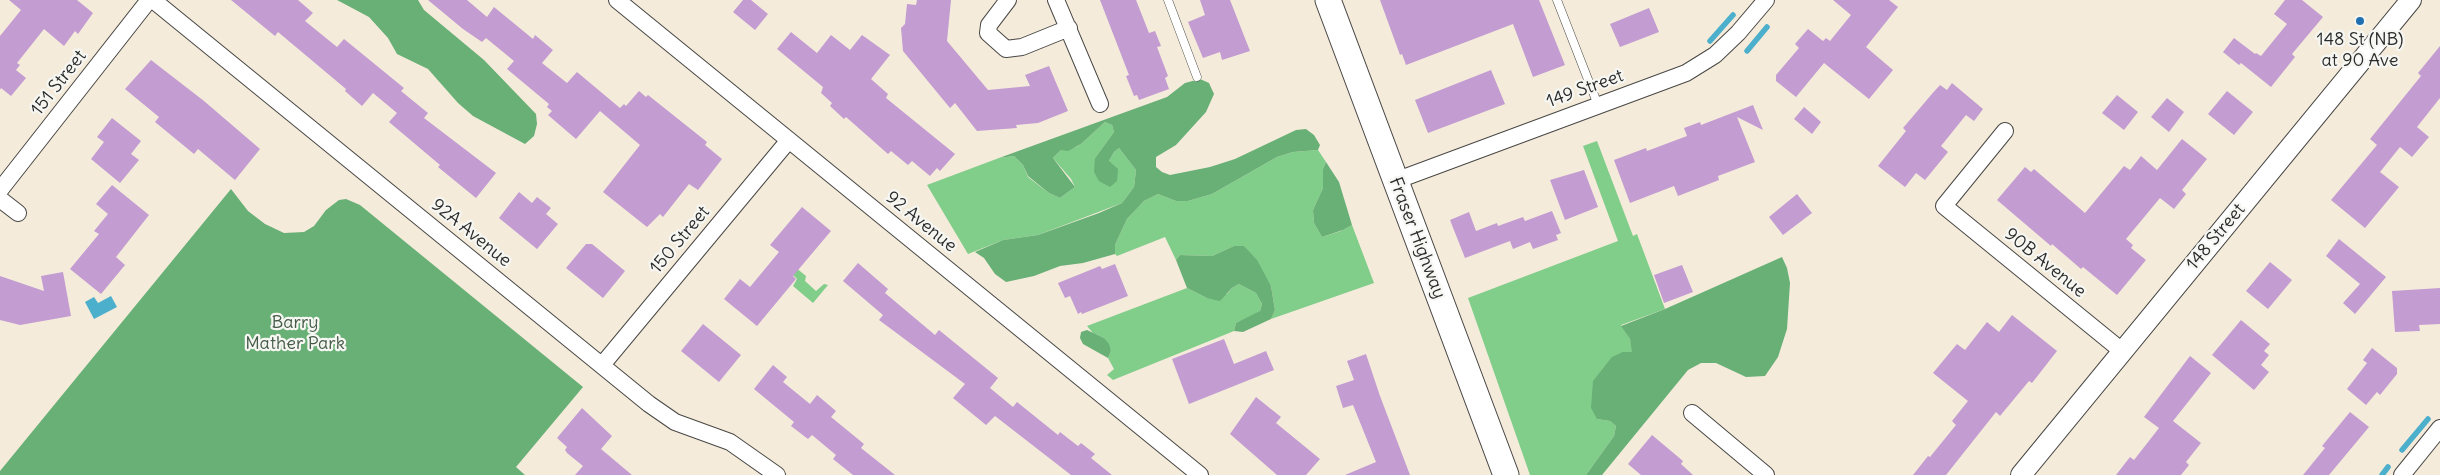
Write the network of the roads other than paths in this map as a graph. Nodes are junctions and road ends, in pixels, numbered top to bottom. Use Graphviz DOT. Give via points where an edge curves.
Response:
graph roads {
  1 [pos="151,0"];
  2 [pos="616,0"];
  3 [pos="1008,0"];
  4 [pos="1056,0"];
  5 [pos="1168,0"];
  6 [pos="1328,0"];
  7 [pos="1557,0"];
  8 [pos="1766,0"];
  9 [pos="2411,0"];
  10 [pos="1069,28"];
  11 [pos="1197,78"];
  12 [pos="1100,104"];
  13 [pos="1598,105"];
  14 [pos="2006,131"];
  15 [pos="789,140"];
  16 [pos="1396,181"];
  17 [pos="0,190"];
  18 [pos="0,199"];
  19 [pos="18,213"];
  20 [pos="2122,352"];
  21 [pos="602,365"];
  22 [pos="1692,413"];
  23 [pos="2440,428"];
  24 [pos="777,475"];
  25 [pos="1200,475"];
  26 [pos="1506,475"];
  27 [pos="1766,475"];
  28 [pos="2021,475"];
  29 [pos="2402,475"];
  1 -- 17 [label="street, 151 Street"];
  1 -- 21 [label="street, 92A Avenue"];
  2 -- 15 [label="street, 92 Avenue"];
  3 -- 10 [label="street" via="989,24 988,33 1006,49 1022,47"];
  4 -- 10 [label="street"];
  5 -- 11 [label="lane"];
  6 -- 16 [label="main road, Fraser Highway"];
  7 -- 13 [label="lane"];
  8 -- 13 [label="street, 149 Street" via="1738,33 1705,63 1667,81"];
  9 -- 20 [label="street, 148 Street"];
  10 -- 12 [label="street"];
  13 -- 16 [label="street, 149 Street"];
  14 -- 20 [label="street, 90B Avenue" via="1944,206"];
  15 -- 21 [label="street, 150 Street"];
  15 -- 25 [label="street, 92 Avenue"];
  16 -- 26 [label="main road, Fraser Highway"];
  18 -- 19 [label="street"];
  20 -- 28 [label="street, 148 Street"];
  21 -- 24 [label="street, 92A Avenue" via="675,422 730,442"];
  22 -- 27 [label="street"];
  23 -- 29 [label="street"];
}
